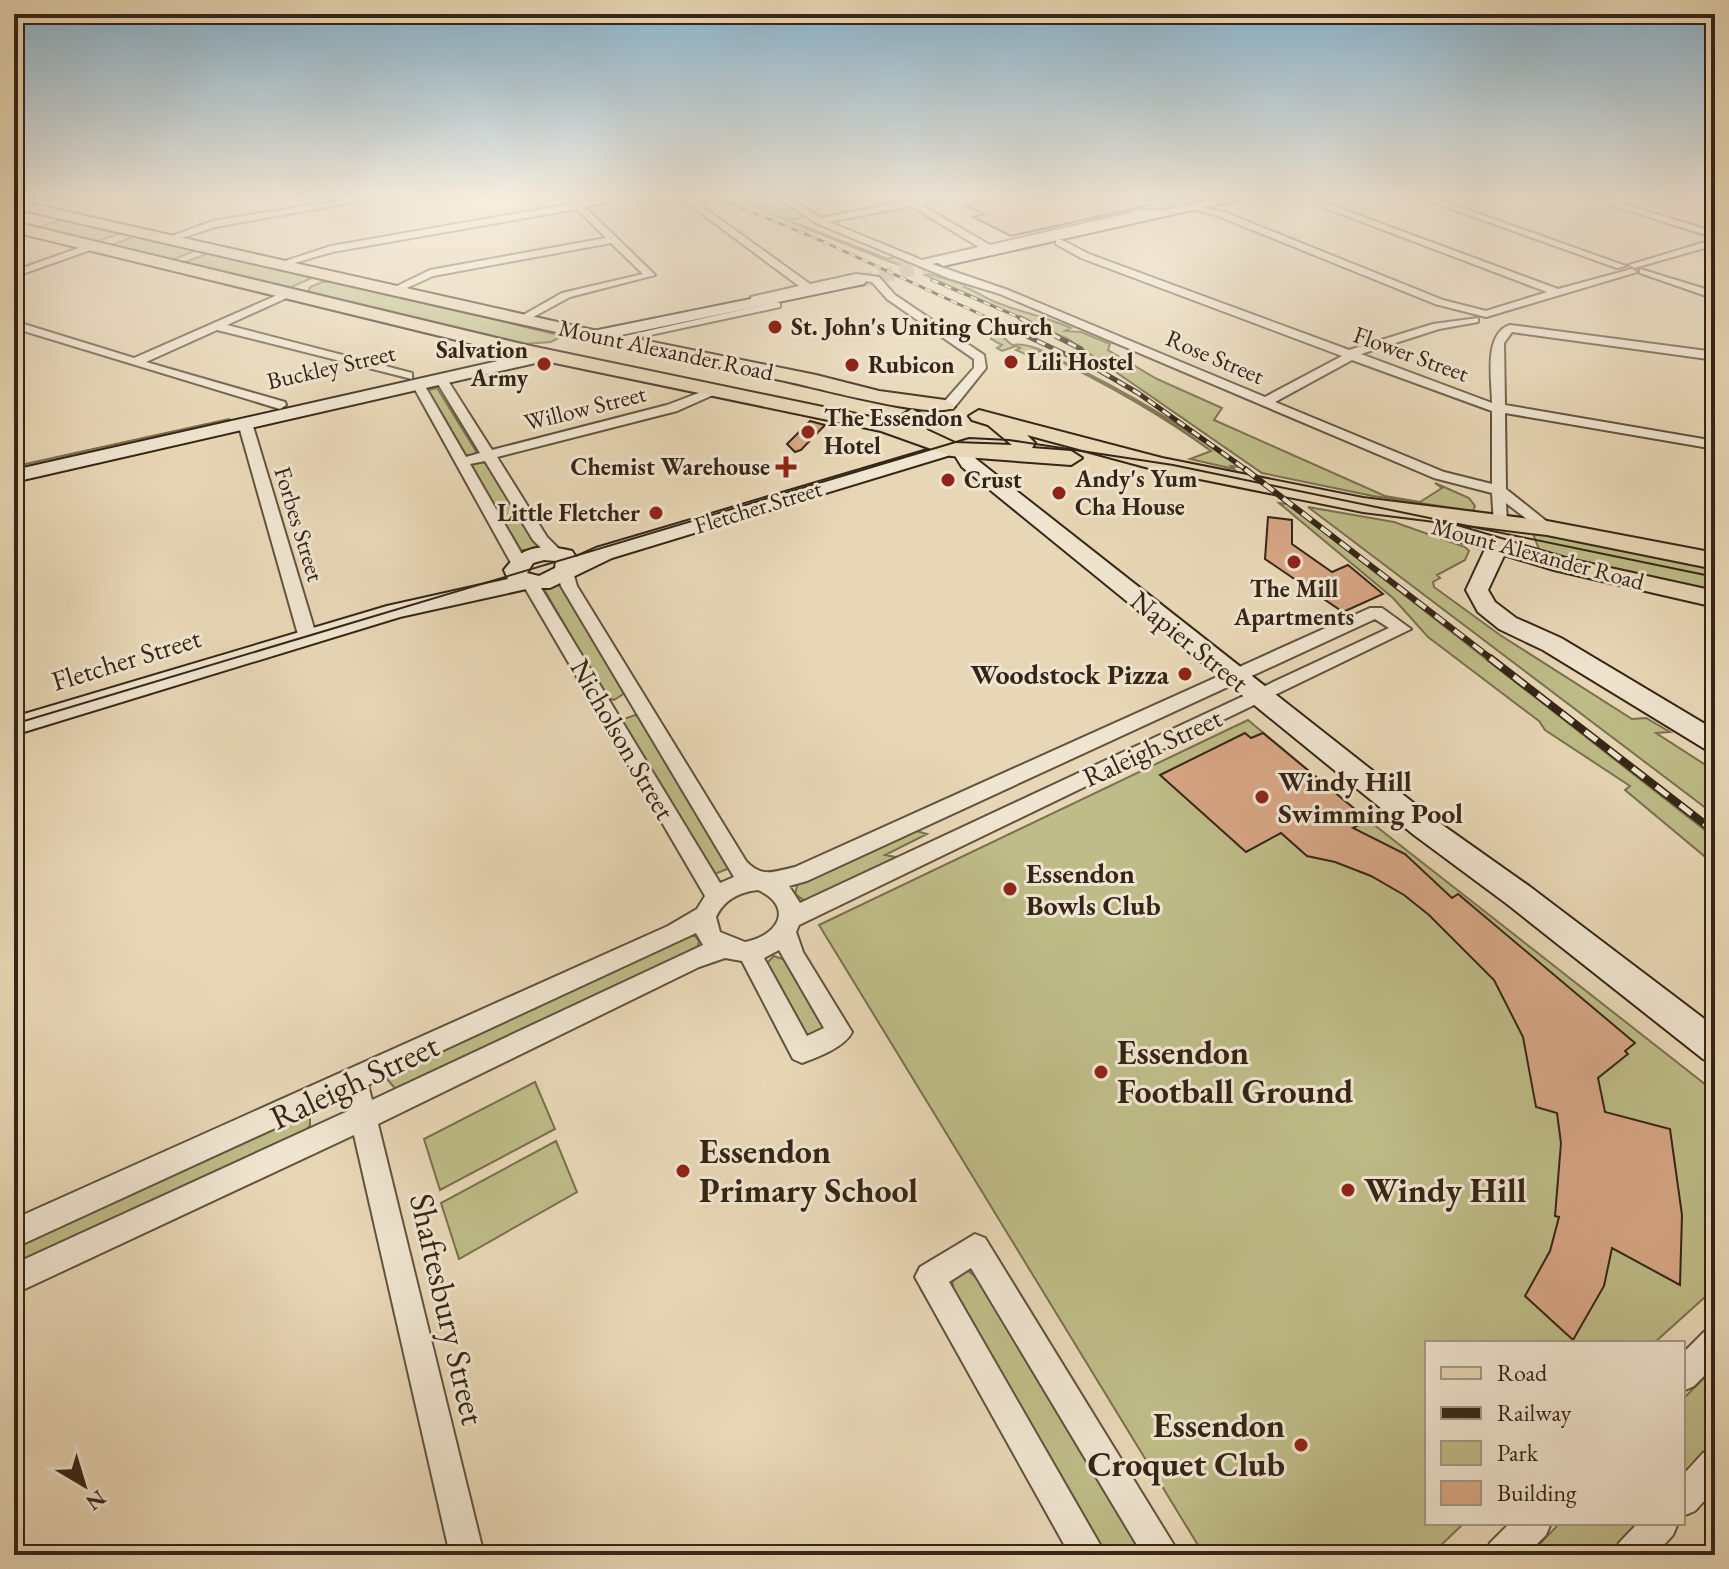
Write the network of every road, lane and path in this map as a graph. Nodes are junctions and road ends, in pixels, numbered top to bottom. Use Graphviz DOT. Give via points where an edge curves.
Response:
graph roads {
  1 [pos="203,272"];
  2 [pos="314,272"];
  3 [pos="434,272"];
  4 [pos="649,272"];
  5 [pos="787,272"];
  6 [pos="951,272"];
  7 [pos="1129,272"];
  8 [pos="1370,272"];
  9 [pos="1504,272"];
  10 [pos="1622,272"];
  11 [pos="1643,272"];
  12 [pos="329,276"];
  13 [pos="859,281"];
  14 [pos="807,287"];
  15 [pos="886,289"];
  16 [pos="394,290"];
  17 [pos="1557,292"];
  18 [pos="289,293"];
  19 [pos="1715,296"];
  20 [pos="758,303"];
  21 [pos="1513,307"];
  22 [pos="1480,317"];
  23 [pos="522,320"];
  24 [pos="660,322"];
  25 [pos="1507,323"];
  26 [pos="14,324"];
  27 [pos="217,326"];
  28 [pos="1491,329"];
  29 [pos="14,331"];
  30 [pos="593,336"];
  31 [pos="58,340"];
  32 [pos="613,340"];
  33 [pos="1498,343"];
  34 [pos="526,351"];
  35 [pos="547,355"];
  36 [pos="1351,355"];
  37 [pos="1715,356"];
  38 [pos="136,362"];
  39 [pos="439,375"];
  40 [pos="413,380"];
  41 [pos="838,386"];
  42 [pos="716,391"];
  43 [pos="1265,402"];
  44 [pos="946,406"];
  45 [pos="1498,408"];
  46 [pos="282,410"];
  47 [pos="814,410"];
  48 [pos="979,416"];
  49 [pos="244,418"];
  50 [pos="923,438"];
  51 [pos="1715,445"];
  52 [pos="956,450"];
  53 [pos="1004,453"];
  54 [pos="488,455"];
  55 [pos="463,462"];
  56 [pos="14,464"];
  57 [pos="1160,464"];
  58 [pos="14,476"];
  59 [pos="1498,514"];
  60 [pos="1715,561"];
  61 [pos="561,562"];
  62 [pos="523,573"];
  63 [pos="1715,599"];
  64 [pos="308,638"];
  65 [pos="1234,677"];
  66 [pos="1260,697"];
  67 [pos="1655,713"];
  68 [pos="14,726"];
  69 [pos="1715,742"];
  70 [pos="1715,757"];
  71 [pos="1424,827"];
  72 [pos="758,882"];
  73 [pos="711,906"];
  74 [pos="788,926"];
  75 [pos="737,950"];
  76 [pos="1715,1048"];
  77 [pos="1715,1067"];
  78 [pos="354,1080"];
  79 [pos="364,1117"];
  80 [pos="14,1234"];
  81 [pos="14,1279"];
  82 [pos="1715,1343"];
  83 [pos="1685,1373"];
  84 [pos="1715,1465"];
  85 [pos="1685,1497"];
  86 [pos="1532,1525"];
  87 [pos="1659,1525"];
  88 [pos="467,1555"];
  89 [pos="1089,1555"];
  90 [pos="1163,1555"];
  91 [pos="1502,1555"];
  92 [pos="1631,1555"];
  1 -- 18 [label="main road, Mount Alexander Road"];
  2 -- 12 [label="main road, Mount Alexander Road"];
  3 -- 16 [label="street"];
  4 -- 23 [label="street" via="566,295"];
  5 -- 14 [label="street"];
  6 -- 43 [label="street, Rose Street"];
  7 -- 36 [label="street, Flower Street"];
  8 -- 22 [label="street"];
  9 -- 17 [label="street"];
  10 -- 17 [label="street"];
  11 -- 19 [label="street"];
  12 -- 16 [label="main road, Mount Alexander Road"];
  12 -- 18 [label="main road"];
  13 -- 20 [label="street, Buckley Street"];
  14 -- 15 [label="street, Buckley Street" via="866,276"];
  14 -- 24 [label="street, Buckley Street"];
  15 -- 32 [label="street, Buckley Street" via="856,288"];
  15 -- 44 [label="street" via="982,361"];
  16 -- 23 [label="main road, Mount Alexander Road"];
  17 -- 21 [label="street"];
  18 -- 27 [label="street"];
  18 -- 34 [label="main road, Mount Alexander Road"];
  20 -- 24 [label="street, Buckley Street"];
  20 -- 32 [label="street, Buckley Street"];
  21 -- 22 [label="street"];
  21 -- 25 [label="street"];
  22 -- 25 [label="street"];
  22 -- 28 [label="street"];
  22 -- 36 [label="street"];
  23 -- 30 [label="main road, Mount Alexander Road"];
  24 -- 30 [label="street, Buckley Street"];
  25 -- 28 [label="street"];
  25 -- 33 [label="street"];
  25 -- 37 [label="street"];
  26 -- 31 [label="street"];
  27 -- 38 [label="street"];
  27 -- 40 [label="street"];
  28 -- 33 [label="street"];
  29 -- 31 [label="street"];
  30 -- 32 [label="main road, Mount Alexander Road"];
  30 -- 34 [label="main road, Buckley Street"];
  31 -- 38 [label="street"];
  32 -- 35 [label="main road, Buckley Street"];
  32 -- 41 [label="main road, Mount Alexander Road"];
  33 -- 45 [label="street"];
  34 -- 35 [label="main road, Mount Alexander Road"];
  34 -- 39 [label="street, Buckley Street"];
  35 -- 39 [label="street, Buckley Street"];
  35 -- 42 [label="main road, Mount Alexander Road"];
  36 -- 43 [label="street"];
  36 -- 45 [label="street, Flower Street"];
  38 -- 46 [label="street"];
  39 -- 40 [label="street, Buckley Street"];
  39 -- 54 [label="street, Nicholson Street"];
  40 -- 46 [label="street, Buckley Street"];
  40 -- 55 [label="street, Nicholson Street"];
  41 -- 44 [label="main road, Mount Alexander Road"];
  41 -- 47 [label="main road"];
  42 -- 47 [label="main road, Mount Alexander Road"];
  42 -- 54 [label="street, Willow Street" via="672,408"];
  43 -- 59 [label="street, Rose Street" via="1439,475"];
  44 -- 48 [label="main road, Mount Alexander Road"];
  44 -- 50 [label="main road" via="914,412 912,420"];
  45 -- 51 [label="street, Flower Street"];
  45 -- 59 [label="street"];
  46 -- 49 [label="street, Buckley Street"];
  47 -- 50 [label="main road, Mount Alexander Road"];
  48 -- 53 [label="main road" via="1024,443 1020,450"];
  48 -- 57 [label="main road, Mount Alexander Road"];
  49 -- 56 [label="street, Buckley Street"];
  49 -- 58 [label="street, Buckley Street"];
  49 -- 64 [label="street, Forbes Street"];
  50 -- 52 [label="main road, Mount Alexander Road"];
  50 -- 61 [label="street, Fletcher Street" via="906,453 625,537"];
  52 -- 53 [label="main road, Mount Alexander Road"];
  52 -- 61 [label="street, Fletcher Street"];
  52 -- 65 [label="street, Napier Street"];
  53 -- 57 [label="main road, Mount Alexander Road"];
  54 -- 55 [label="street, Willow Street"];
  54 -- 61 [label="street, Nicholson Street" via="541,540"];
  55 -- 62 [label="street, Nicholson Street"];
  57 -- 59 [label="main road, Mount Alexander Road" via="1363,505"];
  59 -- 60 [label="main road, Mount Alexander Road"];
  59 -- 63 [label="main road, Mount Alexander Road" via="1563,565"];
  59 -- 67 [label="street" via="1478,600 1537,641 1542,650"];
  61 -- 62 [label="street, Fletcher Street" via="550,581"];
  61 -- 72 [label="street, Nicholson Street" via="569,586 738,867"];
  62 -- 64 [label="street, Fletcher Street"];
  62 -- 73 [label="street, Nicholson Street"];
  64 -- 68 [label="street, Fletcher Street"];
  65 -- 66 [label="street, Napier Street"];
  65 -- 66 [label="street, Raleigh Street" via="1376,612 1402,629"];
  65 -- 72 [label="street, Raleigh Street" via="799,875"];
  66 -- 71 [label="street, Napier Street"];
  66 -- 74 [label="street, Raleigh Street"];
  67 -- 69 [label="street"];
  67 -- 70 [label="street"];
  71 -- 76 [label="street, Napier Street"];
  71 -- 77 [label="street, Napier Street" via="1506,900"];
  72 -- 73 [label="street" via="726,888"];
  72 -- 74 [label="street" via="786,896"];
  73 -- 75 [label="street" via="709,934"];
  73 -- 78 [label="street, Raleigh Street" via="676,933"];
  74 -- 75 [label="street" via="776,942"];
  74 -- 75 [label="street" via="793,956 840,1032 802,1051"];
  75 -- 79 [label="street, Raleigh Street" via="691,960"];
  78 -- 79 [label="street, Shaftesbury Street"];
  78 -- 80 [label="street, Raleigh Street"];
  79 -- 81 [label="street, Raleigh Street"];
  79 -- 88 [label="street, Shaftesbury Street"];
  82 -- 83 [label="street"];
  84 -- 85 [label="street"];
  86 -- 91 [label="street"];
  87 -- 92 [label="street"];
  89 -- 90 [label="street" via="930,1277 975,1248"];
}
